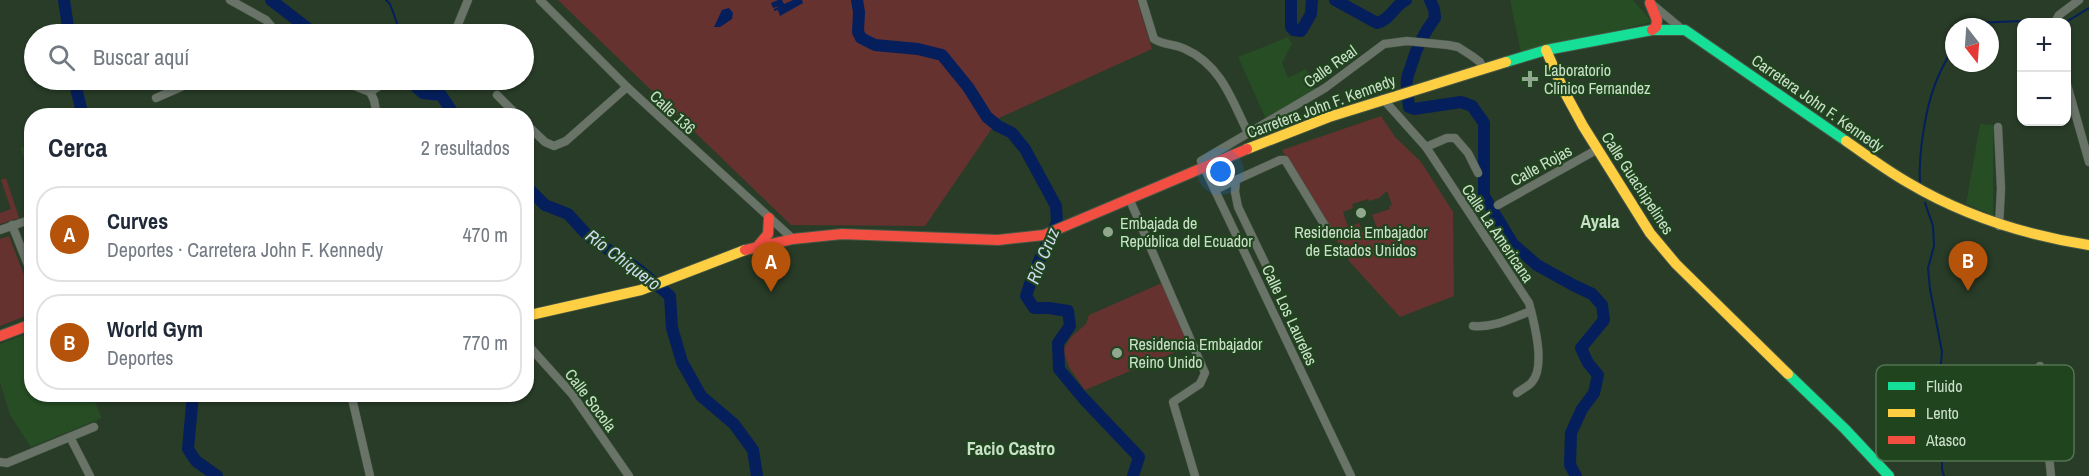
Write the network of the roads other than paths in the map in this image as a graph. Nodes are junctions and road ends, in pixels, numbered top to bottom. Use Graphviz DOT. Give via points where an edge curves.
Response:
graph roads {
  1 [pos="230,0"];
  2 [pos="468,0"];
  3 [pos="540,0"];
  4 [pos="1142,0"];
  5 [pos="2079,0"];
  6 [pos="1648,1"];
  7 [pos="2057,18"];
  8 [pos="269,24"];
  9 [pos="458,24"];
  10 [pos="1652,30"];
  11 [pos="1685,30"];
  12 [pos="1546,50"];
  13 [pos="1483,69"];
  14 [pos="627,87"];
  15 [pos="174,90"];
  16 [pos="365,90"];
  17 [pos="373,90"];
  18 [pos="370,92"];
  19 [pos="497,95"];
  20 [pos="2071,96"];
  21 [pos="156,98"];
  22 [pos="1383,99"];
  23 [pos="376,108"];
  24 [pos="510,108"];
  25 [pos="1998,127"];
  26 [pos="534,132"];
  27 [pos="1248,133"];
  28 [pos="1426,147"];
  29 [pos="1598,149"];
  30 [pos="2089,162"];
  31 [pos="1203,166"];
  32 [pos="1478,173"];
  33 [pos="1236,180"];
  34 [pos="1215,190"];
  35 [pos="1129,198"];
  36 [pos="1498,205"];
  37 [pos="769,218"];
  38 [pos="24,221"];
  39 [pos="12,225"];
  40 [pos="1999,226"];
  41 [pos="1327,229"];
  42 [pos="0,230"];
  43 [pos="793,239"];
  44 [pos="2089,245"];
  45 [pos="758,246"];
  46 [pos="24,255"];
  47 [pos="1278,290"];
  48 [pos="1531,311"];
  49 [pos="534,314"];
  50 [pos="1473,326"];
  51 [pos="24,327"];
  52 [pos="0,336"];
  53 [pos="534,352"];
  54 [pos="1517,393"];
  55 [pos="353,402"];
  56 [pos="94,427"];
  57 [pos="70,437"];
  58 [pos="2050,461"];
  59 [pos="0,462"];
  60 [pos="90,476"];
  61 [pos="370,476"];
  62 [pos="629,476"];
  63 [pos="1195,476"];
  64 [pos="1351,476"];
  65 [pos="1889,476"];
  66 [pos="2051,476"];
  1 -- 8 [label="street"];
  2 -- 9 [label="street"];
  3 -- 14 [label="street, Calle 136"];
  4 -- 27 [label="street" via="1154,39 1184,48 1212,67"];
  5 -- 7 [label="street"];
  6 -- 10 [label="main road" via="1657,20"];
  6 -- 11 [label="street"];
  10 -- 11 [label="main road, Carretera John F. Kennedy"];
  10 -- 12 [label="main road, Carretera John F. Kennedy"];
  11 -- 40 [label="main road, Carretera John F. Kennedy" via="1905,181 1937,200"];
  12 -- 13 [label="main road, Carretera John F. Kennedy"];
  12 -- 29 [label="main road, Calle Guachipelines" via="1564,91"];
  13 -- 22 [label="main road, Carretera John F. Kennedy"];
  13 -- 27 [label="street, Calle Real" via="1480,62 1458,47 1384,44 1325,88"];
  14 -- 26 [label="street" via="566,141 554,146"];
  14 -- 37 [label="street, Calle 136"];
  15 -- 21 [label="street"];
  16 -- 18 [label="street"];
  17 -- 18 [label="street"];
  18 -- 23 [label="street"];
  19 -- 24 [label="street"];
  20 -- 30 [label="street"];
  22 -- 28 [label="street, Calle La Americana"];
  22 -- 31 [label="main road, Carretera John F. Kennedy"];
  25 -- 40 [label="street"];
  27 -- 31 [label="street, Calle Real" via="1201,160"];
  28 -- 32 [label="street" via="1455,138"];
  28 -- 48 [label="street, Calle La Americana"];
  29 -- 36 [label="street, Calle Rojas"];
  29 -- 65 [label="main road, Calle Guachipelines" via="1650,233 1676,264"];
  31 -- 34 [label="street, Calle Los Laureles"];
  31 -- 35 [label="main road, Carretera John F. Kennedy"];
  33 -- 34 [label="street"];
  33 -- 41 [label="street" via="1286,160"];
  33 -- 47 [label="street" via="1238,207"];
  34 -- 64 [label="street, Calle Los Laureles"];
  35 -- 43 [label="main road, Carretera John F. Kennedy" via="1044,235 998,240 842,234"];
  35 -- 63 [label="street" via="1205,373 1200,384 1173,402"];
  37 -- 43 [label="street, Calle 136"];
  37 -- 45 [label="main road" via="767,237"];
  38 -- 39 [label="street"];
  39 -- 42 [label="street"];
  39 -- 46 [label="street"];
  40 -- 44 [label="main road, Carretera John F. Kennedy"];
  43 -- 45 [label="main road, Carretera John F. Kennedy"];
  45 -- 49 [label="main road, Carretera John F. Kennedy" via="640,290"];
  48 -- 50 [label="street" via="1498,324"];
  48 -- 54 [label="street, Calle La Americana" via="1538,372 1533,382"];
  51 -- 52 [label="main road"];
  53 -- 62 [label="street, Calle Socola" via="572,394"];
  55 -- 61 [label="street"];
  56 -- 57 [label="street"];
  57 -- 59 [label="street" via="7,463"];
  57 -- 60 [label="street"];
  58 -- 66 [label="street"];
}
